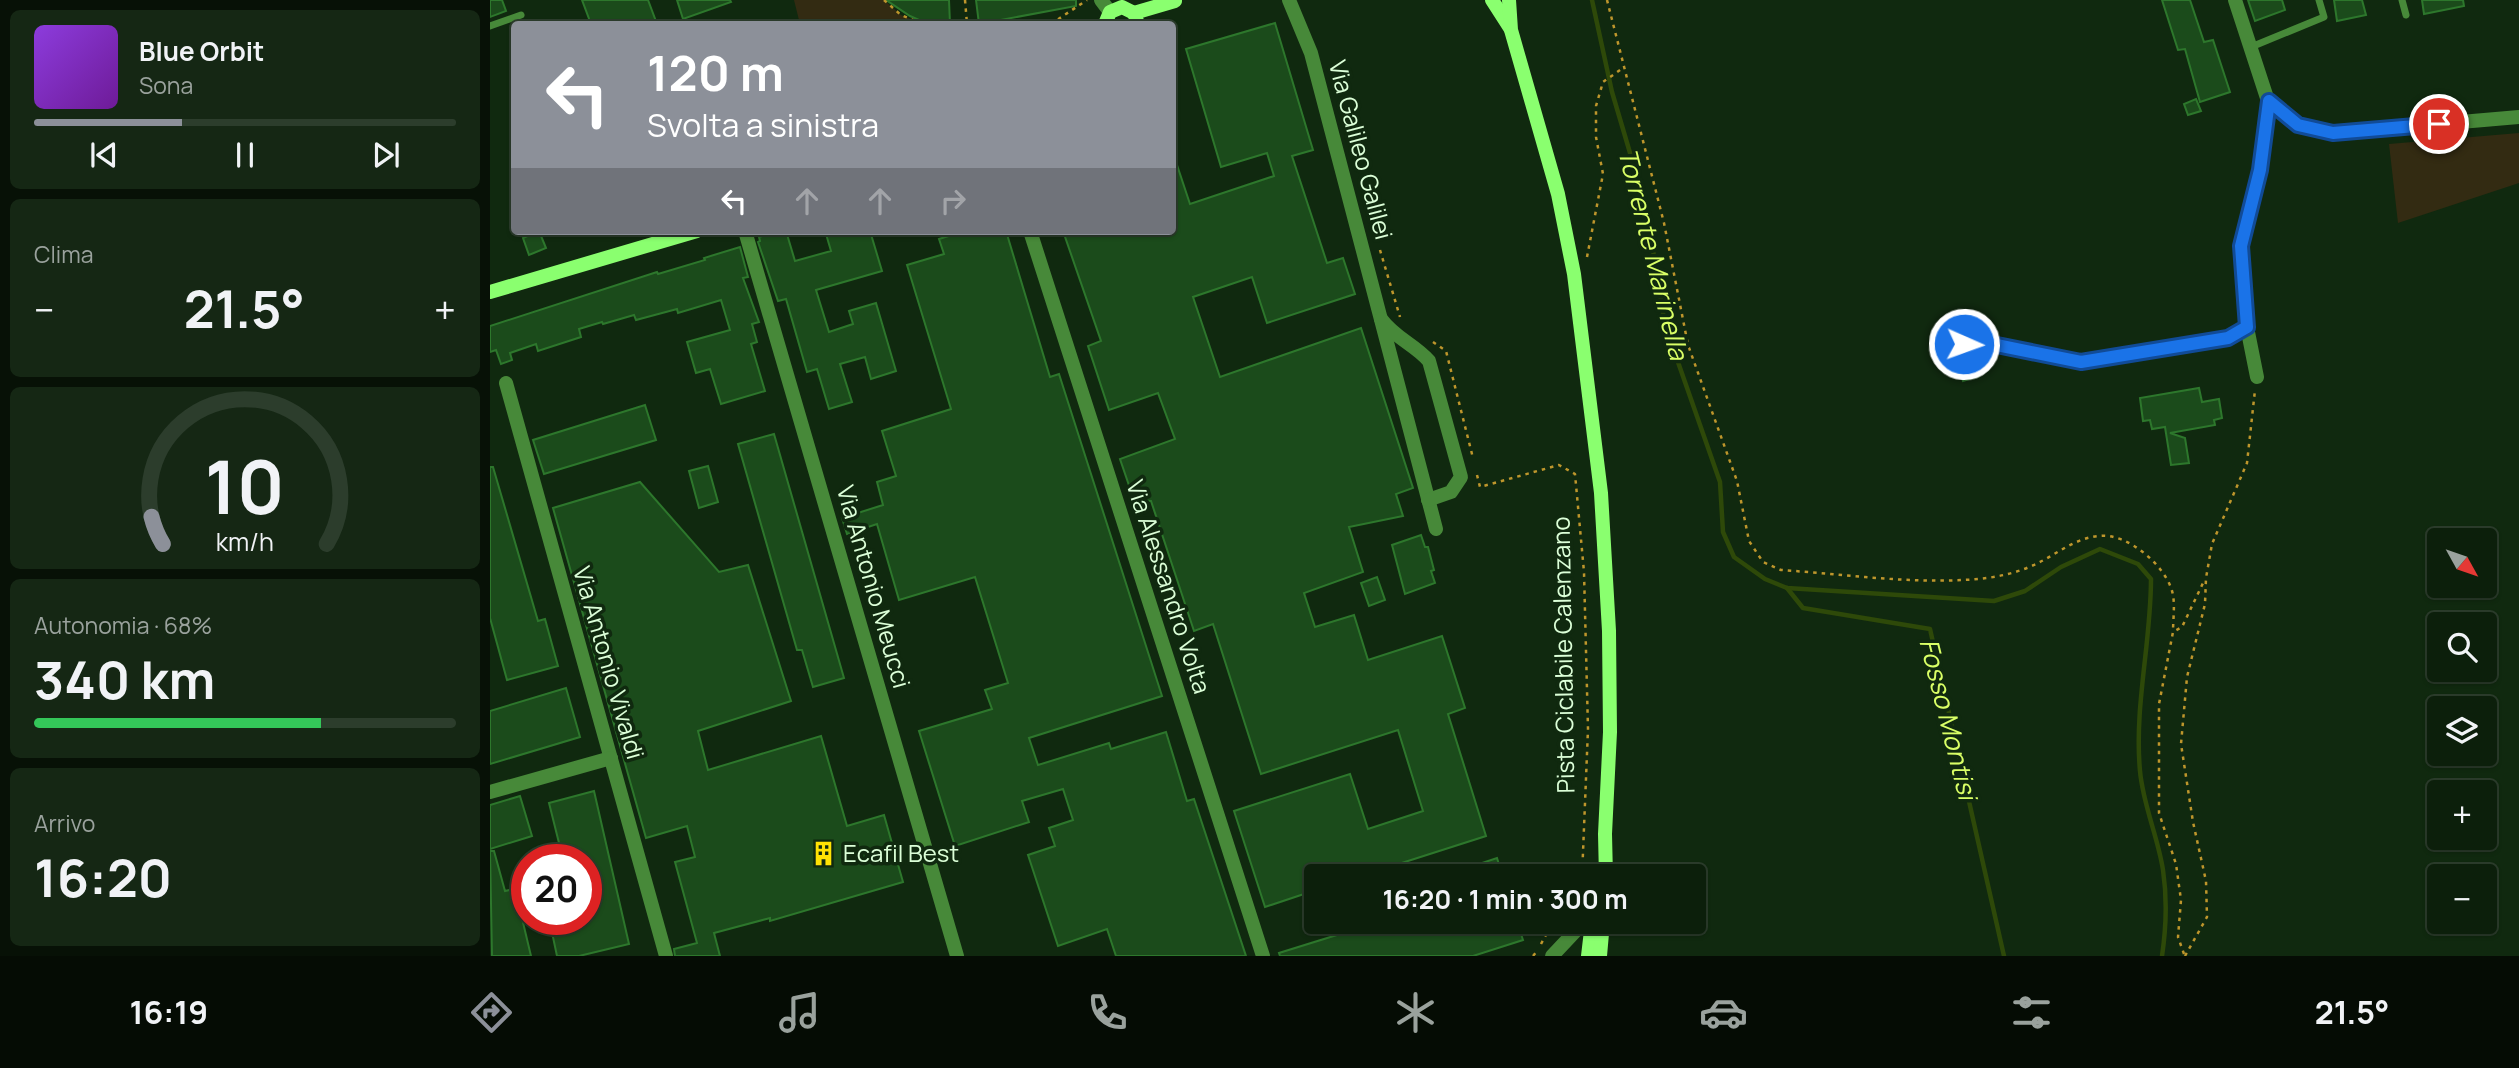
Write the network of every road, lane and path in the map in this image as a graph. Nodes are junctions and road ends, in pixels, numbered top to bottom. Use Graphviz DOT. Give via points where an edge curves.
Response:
graph roads {
  1 [pos="884,0"];
  2 [pos="965,0"];
  3 [pos="1087,0"];
  4 [pos="1176,0"];
  5 [pos="1289,0"];
  6 [pos="1492,0"];
  7 [pos="1509,0"];
  8 [pos="1607,0"];
  9 [pos="2235,0"];
  10 [pos="2319,0"];
  11 [pos="2402,0"];
  12 [pos="1105,12"];
  13 [pos="521,15"];
  14 [pos="2406,15"];
  15 [pos="916,21"];
  16 [pos="967,21"];
  17 [pos="1056,21"];
  18 [pos="1139,21"];
  19 [pos="490,26"];
  20 [pos="1511,30"];
  21 [pos="2251,47"];
  22 [pos="1623,68"];
  23 [pos="2269,101"];
  24 [pos="2519,117"];
  25 [pos="683,235"];
  26 [pos="746,235"];
  27 [pos="1031,235"];
  28 [pos="1377,241"];
  29 [pos="1574,274"];
  30 [pos="490,292"];
  31 [pos="1378,315"];
  32 [pos="1401,320"];
  33 [pos="2247,327"];
  34 [pos="1423,335"];
  35 [pos="1964,344"];
  36 [pos="1413,348"];
  37 [pos="1392,365"];
  38 [pos="2257,377"];
  39 [pos="506,383"];
  40 [pos="1474,463"];
  41 [pos="1477,475"];
  42 [pos="1428,500"];
  43 [pos="1436,529"];
  44 [pos="2206,578"];
  45 [pos="2173,632"];
  46 [pos="611,758"];
  47 [pos="490,792"];
  48 [pos="1605,834"];
  49 [pos="1583,864"];
  50 [pos="1599,864"];
  51 [pos="1606,864"];
  52 [pos="1546,934"];
  53 [pos="1573,934"];
  54 [pos="1591,934"];
  55 [pos="1602,934"];
  56 [pos="666,956"];
  57 [pos="957,956"];
  58 [pos="1263,956"];
  59 [pos="1533,956"];
  60 [pos="1552,956"];
  61 [pos="1588,956"];
  62 [pos="1600,956"];
  63 [pos="2185,956"];
  1 -- 15 [label="path"];
  2 -- 16 [label="path"];
  3 -- 17 [label="path"];
  4 -- 18 [label="main road"];
  5 -- 31 [label="street, Via Galileo Galilei" via="1311,53"];
  6 -- 20 [label="main road"];
  7 -- 20 [label="main road"];
  8 -- 22 [label="path"];
  9 -- 21 [label="street"];
  10 -- 21 [label="lane" via="2324,17"];
  11 -- 14 [label="lane"];
  12 -- 18 [label="main road" via="1122,7"];
  13 -- 19 [label="lane"];
  20 -- 29 [label="main road" via="1558,194"];
  21 -- 23 [label="street"];
  22 -- 29 [label="path" via="1603,82 1596,106 1603,174 1586,260"];
  22 -- 45 [label="path" via="1664,223 1688,345 1737,481 1749,541 1763,562 1781,570 1963,580 2007,575 2100,535 2126,540 2161,571 2173,593"];
  23 -- 24 [label="street" via="2298,125 2333,133"];
  23 -- 33 [label="street" via="2260,170 2241,246"];
  25 -- 30 [label="main road"];
  26 -- 57 [label="street, Via Antonio Meucci"];
  27 -- 58 [label="street, Via Alessandro Volta"];
  28 -- 32 [label="path"];
  29 -- 48 [label="main road" via="1601,493 1609,631"];
  31 -- 36 [label="street, Via Galileo Galilei"];
  31 -- 37 [label="street, Via Galileo Galilei"];
  33 -- 35 [label="lane" via="2228,338 2081,362 1977,341"];
  33 -- 38 [label="street"];
  34 -- 40 [label="path" via="1446,351"];
  36 -- 37 [label="street" via="1399,352"];
  36 -- 42 [label="street, Via Galileo Galilei" via="1429,361 1461,477 1451,492"];
  37 -- 42 [label="street, Via Galileo Galilei"];
  38 -- 44 [label="path" via="2247,463 2212,544"];
  39 -- 46 [label="street, Via Antonio Vivaldi"];
  41 -- 49 [label="path, Pista Ciclabile Calenzano" via="1480,487 1559,466 1574,474 1584,572 1588,729"];
  42 -- 43 [label="street, Via Galileo Galilei"];
  44 -- 45 [label="path" via="2182,627"];
  44 -- 63 [label="path" via="2205,604 2187,677 2181,744 2206,881 2207,917"];
  45 -- 63 [label="path" via="2159,705 2159,813 2176,864 2182,900 2178,937"];
  46 -- 47 [label="street"];
  46 -- 56 [label="street, Via Antonio Vivaldi"];
  48 -- 50 [label="main road"];
  48 -- 51 [label="main road"];
  52 -- 59 [label="path"];
  53 -- 60 [label="street"];
  54 -- 61 [label="main road"];
  55 -- 62 [label="main road"];
}
